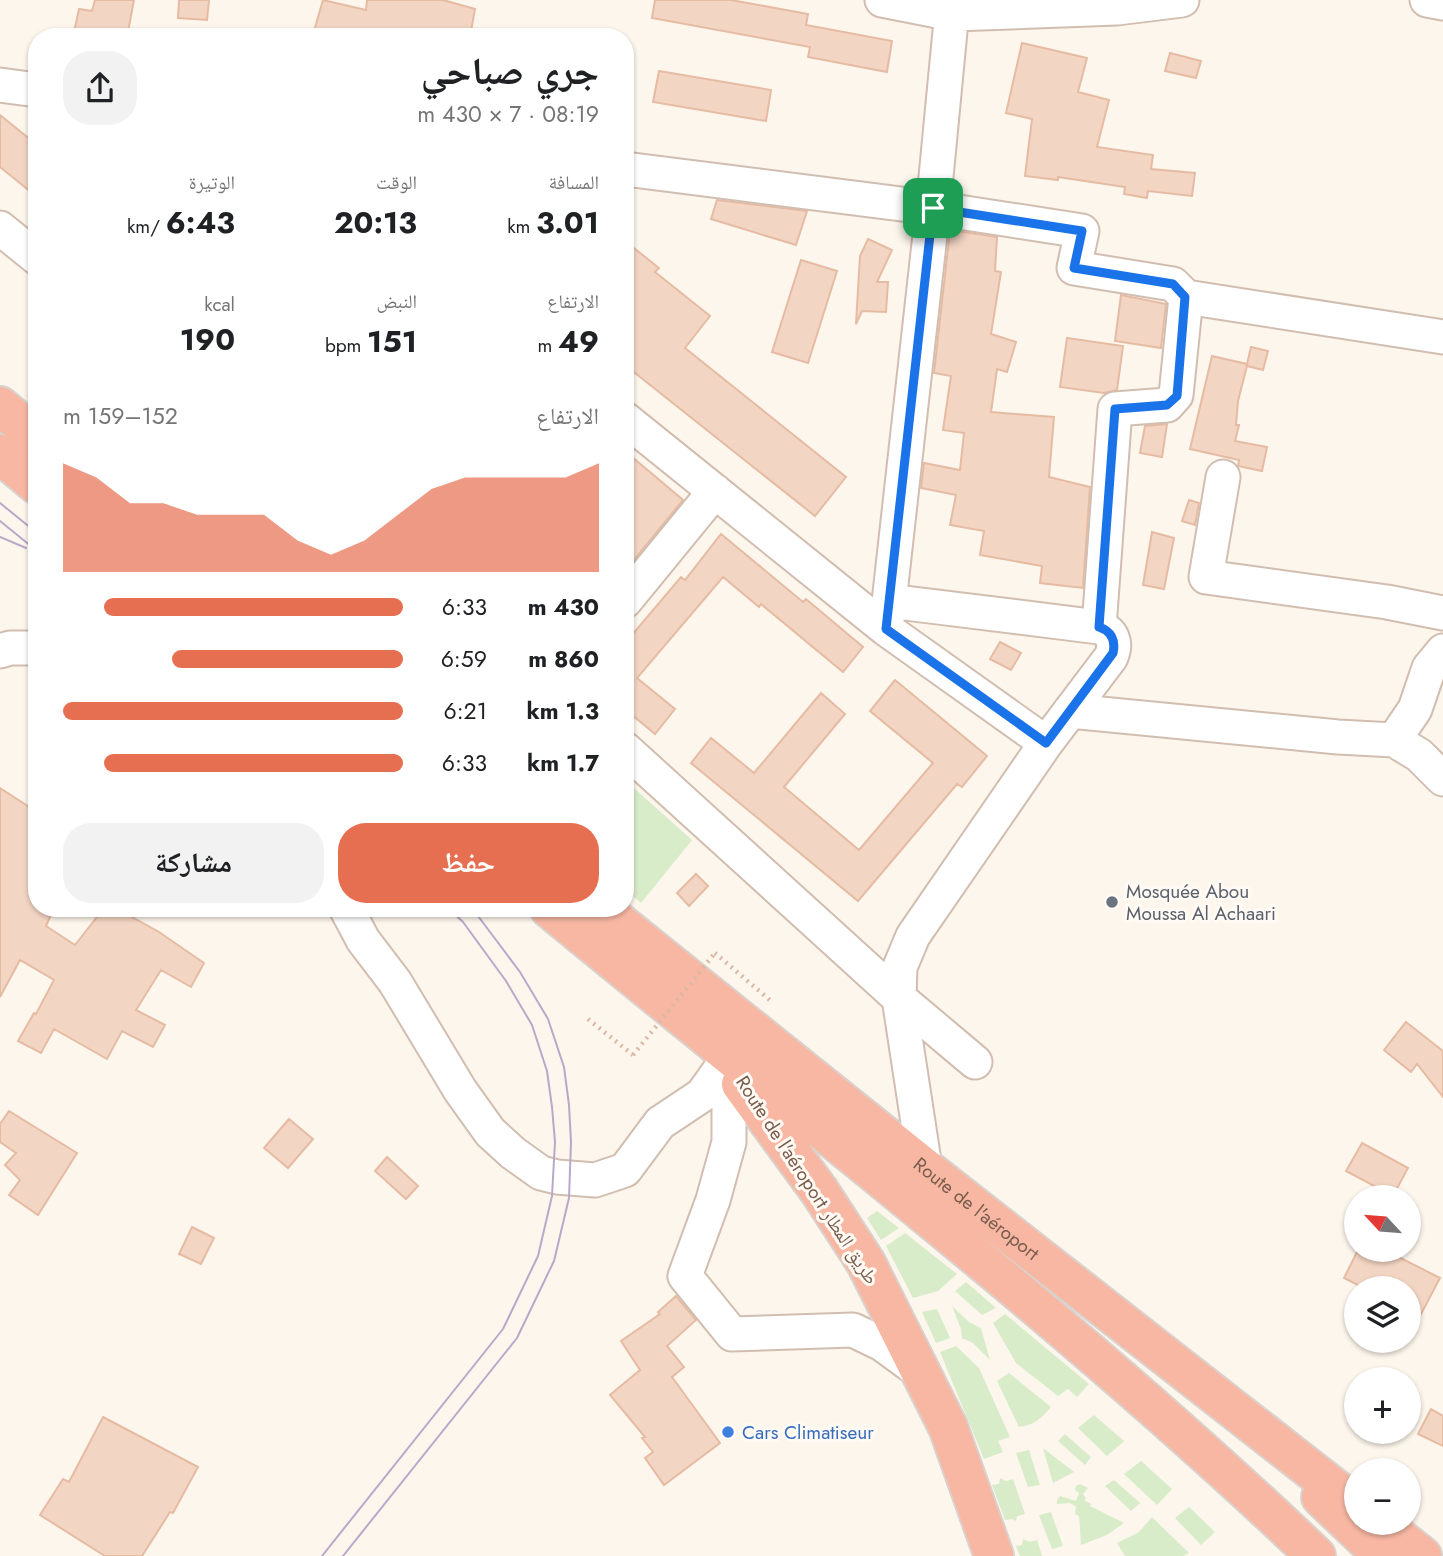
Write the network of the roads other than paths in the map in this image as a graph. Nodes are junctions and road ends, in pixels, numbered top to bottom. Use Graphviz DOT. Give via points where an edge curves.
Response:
graph roads {
  1 [pos="881,0"];
  2 [pos="1182,0"];
  3 [pos="1427,0"];
  4 [pos="1443,3"];
  5 [pos="953,7"];
  6 [pos="0,85"];
  7 [pos="28,89"];
  8 [pos="634,170"];
  9 [pos="933,208"];
  10 [pos="0,228"];
  11 [pos="28,251"];
  12 [pos="1185,297"];
  13 [pos="1443,337"];
  14 [pos="0,406"];
  15 [pos="634,426"];
  16 [pos="28,429"];
  17 [pos="0,454"];
  18 [pos="28,477"];
  19 [pos="1223,477"];
  20 [pos="715,491"];
  21 [pos="634,590"];
  22 [pos="1442,605"];
  23 [pos="888,615"];
  24 [pos="1099,627"];
  25 [pos="28,648"];
  26 [pos="0,651"];
  27 [pos="1443,651"];
  28 [pos="1070,711"];
  29 [pos="1394,740"];
  30 [pos="1046,743"];
  31 [pos="634,757"];
  32 [pos="1443,779"];
  33 [pos="351,917"];
  34 [pos="560,917"];
  35 [pos="612,917"];
  36 [pos="899,998"];
  37 [pos="729,1057"];
  38 [pos="975,1062"];
  39 [pos="925,1168"];
  40 [pos="923,1374"];
  41 [pos="1210,1393"];
  42 [pos="1344,1496"];
  43 [pos="1395,1535"];
  44 [pos="994,1556"];
  45 [pos="1316,1556"];
  46 [pos="1383,1556"];
  47 [pos="1422,1556"];
  1 -- 5 [label="street"];
  2 -- 5 [label="street" via="1117,8"];
  3 -- 4 [label="street"];
  5 -- 9 [label="street"];
  6 -- 7 [label="street"];
  8 -- 9 [label="street"];
  9 -- 12 [label="street" via="1082,231 1074,268 1173,284"];
  9 -- 23 [label="street"];
  10 -- 11 [label="street"];
  12 -- 13 [label="street"];
  12 -- 24 [label="street" via="1177,396 1167,405 1115,409"];
  14 -- 16 [label="highway"];
  15 -- 20 [label="street"];
  17 -- 18 [label="highway"];
  19 -- 22 [label="street" via="1206,577 1387,602"];
  20 -- 21 [label="street"];
  20 -- 23 [label="street"];
  23 -- 24 [label="street"];
  23 -- 30 [label="street"];
  24 -- 28 [label="street" via="1112,636 1113,653"];
  25 -- 26 [label="street"];
  27 -- 29 [label="street" via="1429,668 1415,709"];
  28 -- 29 [label="street"];
  28 -- 30 [label="street"];
  29 -- 32 [label="street" via="1419,755"];
  30 -- 36 [label="street" via="913,936 900,967"];
  31 -- 36 [label="street"];
  33 -- 37 [label="street" via="490,1132 541,1173 595,1180 625,1170 660,1123 702,1095"];
  34 -- 37 [label="highway, Route de l'aéroport طريق المطار"];
  35 -- 39 [label="highway, Route de l'aéroport"];
  36 -- 38 [label="street"];
  36 -- 39 [label="street"];
  37 -- 40 [label="highway, Route de l'aéroport طريق المطار" via="743,1088 866,1263"];
  37 -- 40 [label="street" via="729,1142 685,1276 732,1334 853,1330 882,1344"];
  37 -- 45 [label="highway" via="1071,1336"];
  39 -- 41 [label="highway, Route de l'aéroport"];
  40 -- 44 [label="highway, Route de l'aéroport طريق المطار" via="948,1427"];
  41 -- 42 [label="highway, Route de l'aéroport"];
  41 -- 46 [label="highway"];
  43 -- 47 [label="highway"];
}
